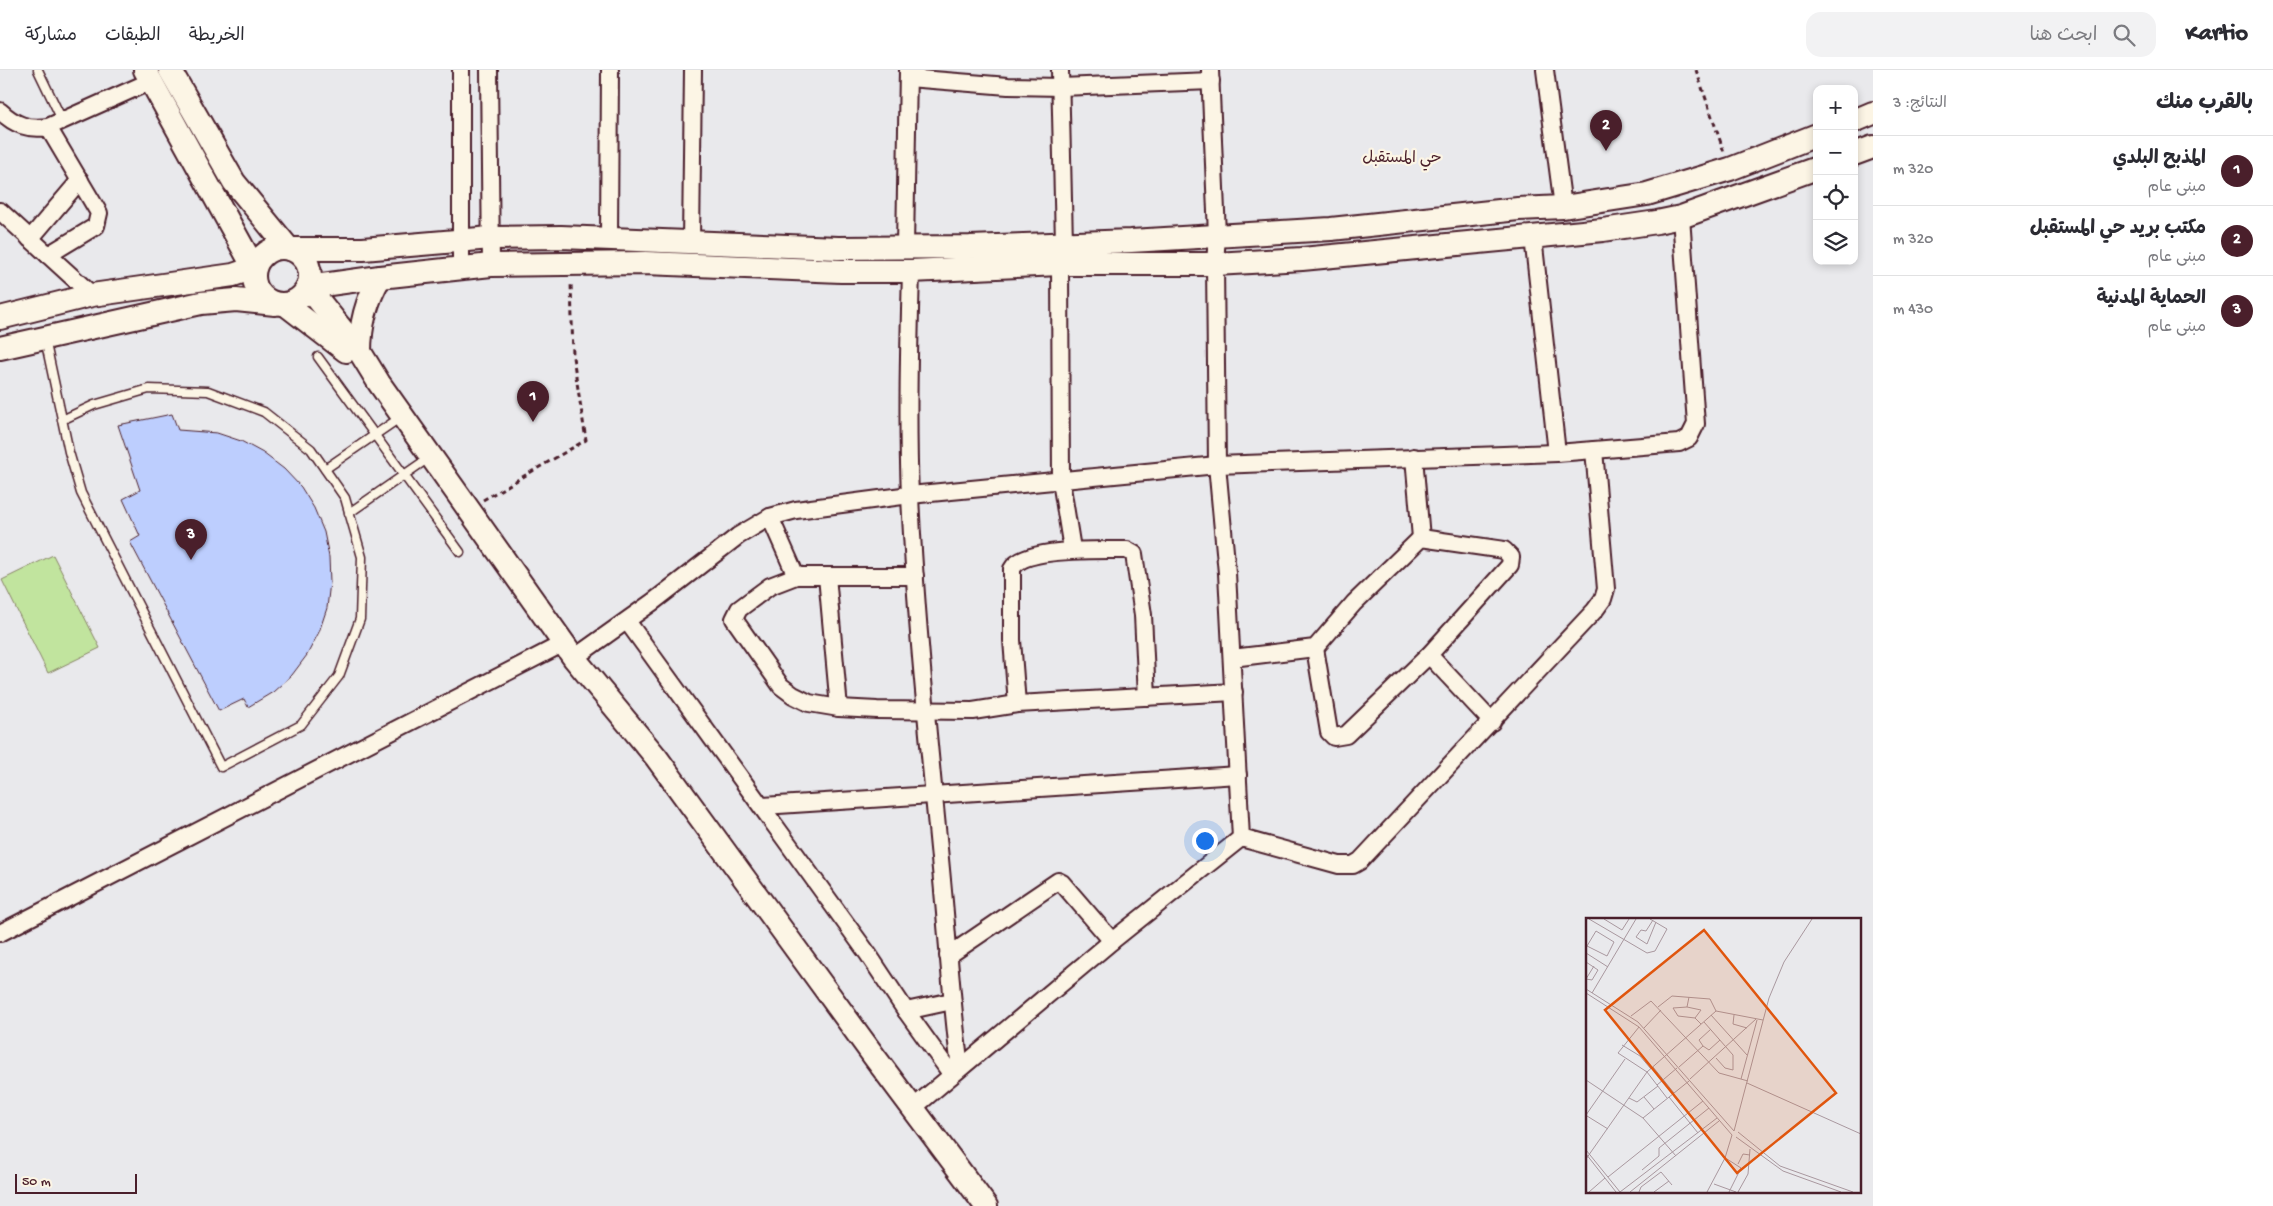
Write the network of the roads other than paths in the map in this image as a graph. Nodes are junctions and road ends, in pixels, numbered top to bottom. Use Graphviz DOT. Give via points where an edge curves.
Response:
graph roads {
  1 [pos="38,70"];
  2 [pos="170,70"];
  3 [pos="461,70"];
  4 [pos="489,70"];
  5 [pos="610,70"];
  6 [pos="693,70"];
  7 [pos="1060,70"];
  8 [pos="1544,70"];
  9 [pos="908,74"];
  10 [pos="1210,75"];
  11 [pos="148,76"];
  12 [pos="1061,87"];
  13 [pos="0,111"];
  14 [pos="1873,113"];
  15 [pos="1858,119"];
  16 [pos="56,125"];
  17 [pos="1813,137"];
  18 [pos="1873,148"];
  19 [pos="1858,153"];
  20 [pos="1813,169"];
  21 [pos="80,180"];
  22 [pos="1563,207"];
  23 [pos="0,211"];
  24 [pos="1681,217"];
  25 [pos="1216,235"];
  26 [pos="1533,237"];
  27 [pos="492,238"];
  28 [pos="609,238"];
  29 [pos="30,239"];
  30 [pos="462,240"];
  31 [pos="692,242"];
  32 [pos="905,247"];
  33 [pos="290,249"];
  34 [pos="1062,254"];
  35 [pos="48,255"];
  36 [pos="1215,264"];
  37 [pos="491,266"];
  38 [pos="461,267"];
  39 [pos="254,268"];
  40 [pos="910,271"];
  41 [pos="380,276"];
  42 [pos="308,287"];
  43 [pos="92,296"];
  44 [pos="280,304"];
  45 [pos="0,318"];
  46 [pos="45,338"];
  47 [pos="0,348"];
  48 [pos="360,352"];
  49 [pos="318,357"];
  50 [pos="379,383"];
  51 [pos="403,416"];
  52 [pos="62,420"];
  53 [pos="375,435"];
  54 [pos="1594,450"];
  55 [pos="1557,453"];
  56 [pos="432,456"];
  57 [pos="1414,457"];
  58 [pos="1217,465"];
  59 [pos="325,469"];
  60 [pos="403,474"];
  61 [pos="1061,482"];
  62 [pos="910,494"];
  63 [pos="349,513"];
  64 [pos="770,517"];
  65 [pos="1421,538"];
  66 [pos="1072,549"];
  67 [pos="460,552"];
  68 [pos="796,576"];
  69 [pos="827,576"];
  70 [pos="915,576"];
  71 [pos="627,621"];
  72 [pos="1314,648"];
  73 [pos="569,650"];
  74 [pos="1429,655"];
  75 [pos="1232,658"];
  76 [pos="1234,692"];
  77 [pos="1147,697"];
  78 [pos="1017,704"];
  79 [pos="839,708"];
  80 [pos="924,711"];
  81 [pos="1492,722"];
  82 [pos="1238,775"];
  83 [pos="933,795"];
  84 [pos="763,806"];
  85 [pos="1241,838"];
  86 [pos="0,933"];
  87 [pos="1112,941"];
  88 [pos="948,956"];
  89 [pos="952,1001"];
  90 [pos="906,1011"];
  91 [pos="956,1072"];
  92 [pos="913,1108"];
  93 [pos="986,1206"];
  1 -- 16 [label="lane"];
  2 -- 33 [label="street" via="234,182"];
  3 -- 30 [label="street"];
  4 -- 27 [label="street"];
  5 -- 28 [label="street"];
  6 -- 31 [label="street"];
  7 -- 12 [label="street"];
  8 -- 22 [label="street"];
  9 -- 12 [label="street" via="1008,86"];
  9 -- 32 [label="street"];
  10 -- 12 [label="street"];
  10 -- 25 [label="street"];
  11 -- 16 [label="street"];
  11 -- 39 [label="street"];
  12 -- 34 [label="street"];
  13 -- 16 [label="street" via="23,127 34,129"];
  14 -- 15 [label="street"];
  16 -- 21 [label="street"];
  17 -- 22 [label="street" via="1730,169 1647,194"];
  18 -- 19 [label="street"];
  20 -- 24 [label="street"];
  21 -- 29 [label="street"];
  21 -- 35 [label="street" via="99,213 98,222 92,229"];
  22 -- 25 [label="street" via="1331,229"];
  23 -- 29 [label="street"];
  24 -- 26 [label="street"];
  24 -- 54 [label="street" via="1696,424 1689,438 1679,442"];
  25 -- 34 [label="street" via="1131,242"];
  25 -- 36 [label="street"];
  26 -- 36 [label="street"];
  26 -- 55 [label="street"];
  27 -- 28 [label="street"];
  27 -- 30 [label="street"];
  27 -- 37 [label="street"];
  28 -- 31 [label="street"];
  29 -- 35 [label="street"];
  30 -- 33 [label="street" via="363,249"];
  30 -- 38 [label="street"];
  31 -- 32 [label="street" via="838,248"];
  32 -- 34 [label="street"];
  33 -- 39 [label="street" via="272,249"];
  33 -- 42 [label="street" via="305,260 310,278"];
  34 -- 36 [label="street"];
  34 -- 40 [label="street"];
  34 -- 61 [label="street"];
  35 -- 43 [label="street"];
  36 -- 58 [label="street"];
  37 -- 38 [label="street"];
  37 -- 40 [label="street" via="645,263"];
  38 -- 41 [label="street"];
  39 -- 43 [label="street"];
  39 -- 44 [label="street" via="255,287 267,300"];
  40 -- 62 [label="street"];
  41 -- 42 [label="street"];
  41 -- 48 [label="street" via="366,305"];
  42 -- 44 [label="street" via="295,301"];
  42 -- 48 [label="street"];
  43 -- 45 [label="street"];
  44 -- 46 [label="street" via="236,300 201,303"];
  44 -- 50 [label="street" via="331,337"];
  46 -- 47 [label="street"];
  46 -- 52 [label="lane"];
  48 -- 50 [label="street"];
  49 -- 53 [label="lane"];
  50 -- 51 [label="street"];
  51 -- 53 [label="lane"];
  51 -- 56 [label="street"];
  52 -- 59 [label="lane" via="94,405 149,389 208,392 264,412 311,448"];
  52 -- 63 [label="lane" via="81,493 221,767 300,725 339,676 360,619 362,557"];
  53 -- 59 [label="lane"];
  53 -- 60 [label="lane"];
  54 -- 55 [label="street"];
  54 -- 81 [label="street" via="1606,582 1603,599"];
  55 -- 57 [label="street"];
  56 -- 60 [label="lane"];
  56 -- 73 [label="street"];
  57 -- 58 [label="street"];
  57 -- 65 [label="street"];
  58 -- 61 [label="street"];
  58 -- 75 [label="street"];
  59 -- 63 [label="lane" via="345,498"];
  60 -- 63 [label="lane"];
  60 -- 67 [label="lane"];
  61 -- 62 [label="street"];
  61 -- 66 [label="street"];
  62 -- 64 [label="street" via="796,510"];
  62 -- 70 [label="street"];
  64 -- 68 [label="street"];
  64 -- 71 [label="street" via="738,536"];
  65 -- 72 [label="street" via="1354,603"];
  65 -- 74 [label="street" via="1504,550 1511,557 1510,565"];
  66 -- 77 [label="street" via="1127,550 1134,554 1143,615"];
  66 -- 78 [label="street" via="1014,564 1012,640"];
  68 -- 69 [label="street"];
  68 -- 79 [label="street" via="770,586 739,610 734,619 781,686 809,703"];
  69 -- 70 [label="street"];
  69 -- 79 [label="street"];
  70 -- 80 [label="street"];
  71 -- 73 [label="street"];
  71 -- 84 [label="street"];
  72 -- 74 [label="street" via="1329,732 1334,737 1346,735"];
  72 -- 75 [label="street"];
  73 -- 86 [label="street"];
  73 -- 92 [label="street" via="656,757"];
  74 -- 81 [label="street"];
  75 -- 76 [label="street"];
  76 -- 77 [label="street"];
  76 -- 82 [label="street"];
  77 -- 78 [label="street"];
  78 -- 80 [label="street" via="973,711"];
  79 -- 80 [label="street"];
  80 -- 83 [label="street"];
  81 -- 85 [label="street" via="1353,865 1339,865"];
  82 -- 83 [label="street"];
  82 -- 85 [label="street"];
  83 -- 84 [label="street"];
  83 -- 88 [label="street"];
  84 -- 90 [label="street"];
  85 -- 87 [label="street"];
  87 -- 88 [label="street" via="1058,881"];
  87 -- 91 [label="street"];
  88 -- 89 [label="street"];
  89 -- 90 [label="street"];
  89 -- 91 [label="street"];
  90 -- 91 [label="street"];
  91 -- 92 [label="street"];
  92 -- 93 [label="street"];
}
